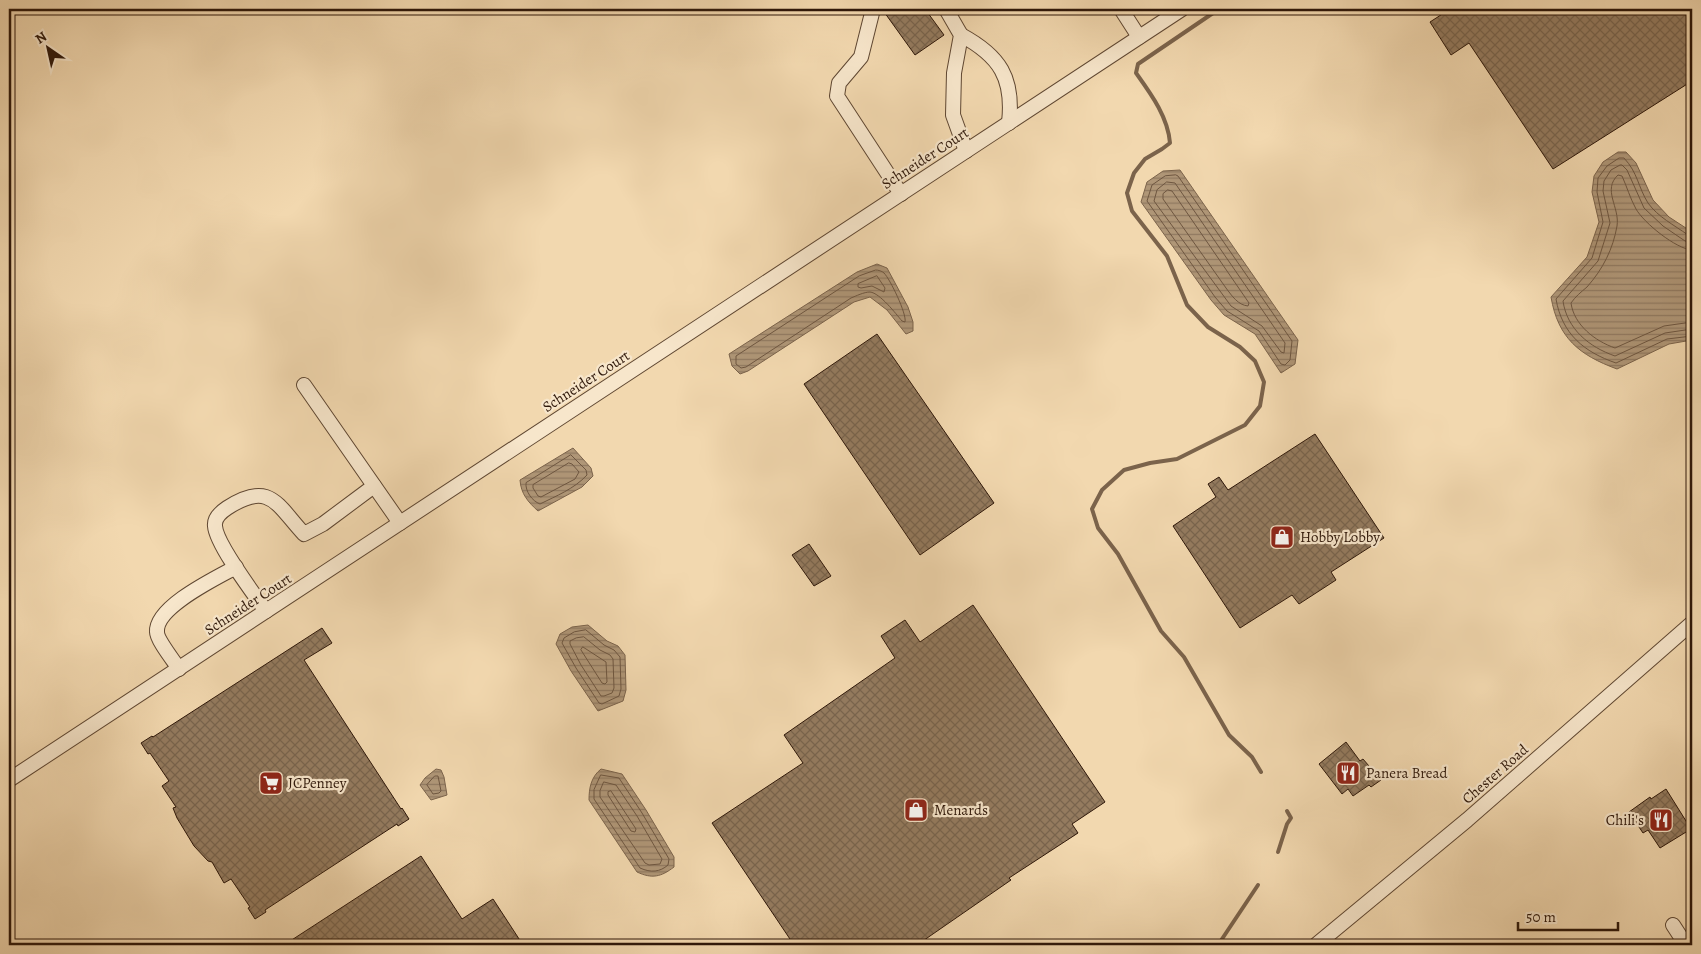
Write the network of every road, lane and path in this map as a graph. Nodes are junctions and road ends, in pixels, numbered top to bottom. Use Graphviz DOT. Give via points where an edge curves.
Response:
graph roads {
  1 [pos="873,9"];
  2 [pos="946,9"];
  3 [pos="1121,9"];
  4 [pos="1182,9"];
  5 [pos="961,35"];
  6 [pos="1139,37"];
  7 [pos="1009,123"];
  8 [pos="966,151"];
  9 [pos="901,194"];
  10 [pos="304,385"];
  11 [pos="374,486"];
  12 [pos="400,523"];
  13 [pos="236,567"];
  14 [pos="266,611"];
  15 [pos="1692,623"];
  16 [pos="179,669"];
  17 [pos="9,780"];
  18 [pos="1673,925"];
  19 [pos="1316,945"];
  20 [pos="1686,945"];
  1 -- 9 [label="street" via="861,57 839,83 837,96"];
  2 -- 5 [label="street"];
  3 -- 6 [label="street"];
  4 -- 6 [label="street, Schneider Court"];
  5 -- 7 [label="street" via="993,56 1002,70 1011,104"];
  5 -- 8 [label="street" via="954,74 953,114"];
  6 -- 7 [label="street, Schneider Court"];
  7 -- 8 [label="street, Schneider Court"];
  8 -- 9 [label="street, Schneider Court"];
  9 -- 12 [label="street, Schneider Court"];
  10 -- 11 [label="street"];
  11 -- 12 [label="street"];
  11 -- 13 [label="street" via="324,524 304,534 272,498 247,497 235,503 217,517 214,526"];
  12 -- 14 [label="street, Schneider Court"];
  13 -- 14 [label="street"];
  13 -- 16 [label="street" via="192,591 162,615 156,634"];
  14 -- 16 [label="street, Schneider Court"];
  15 -- 19 [label="street, Chester Road" via="1467,820"];
  16 -- 17 [label="street, Schneider Court"];
  18 -- 20 [label="street"];
}
